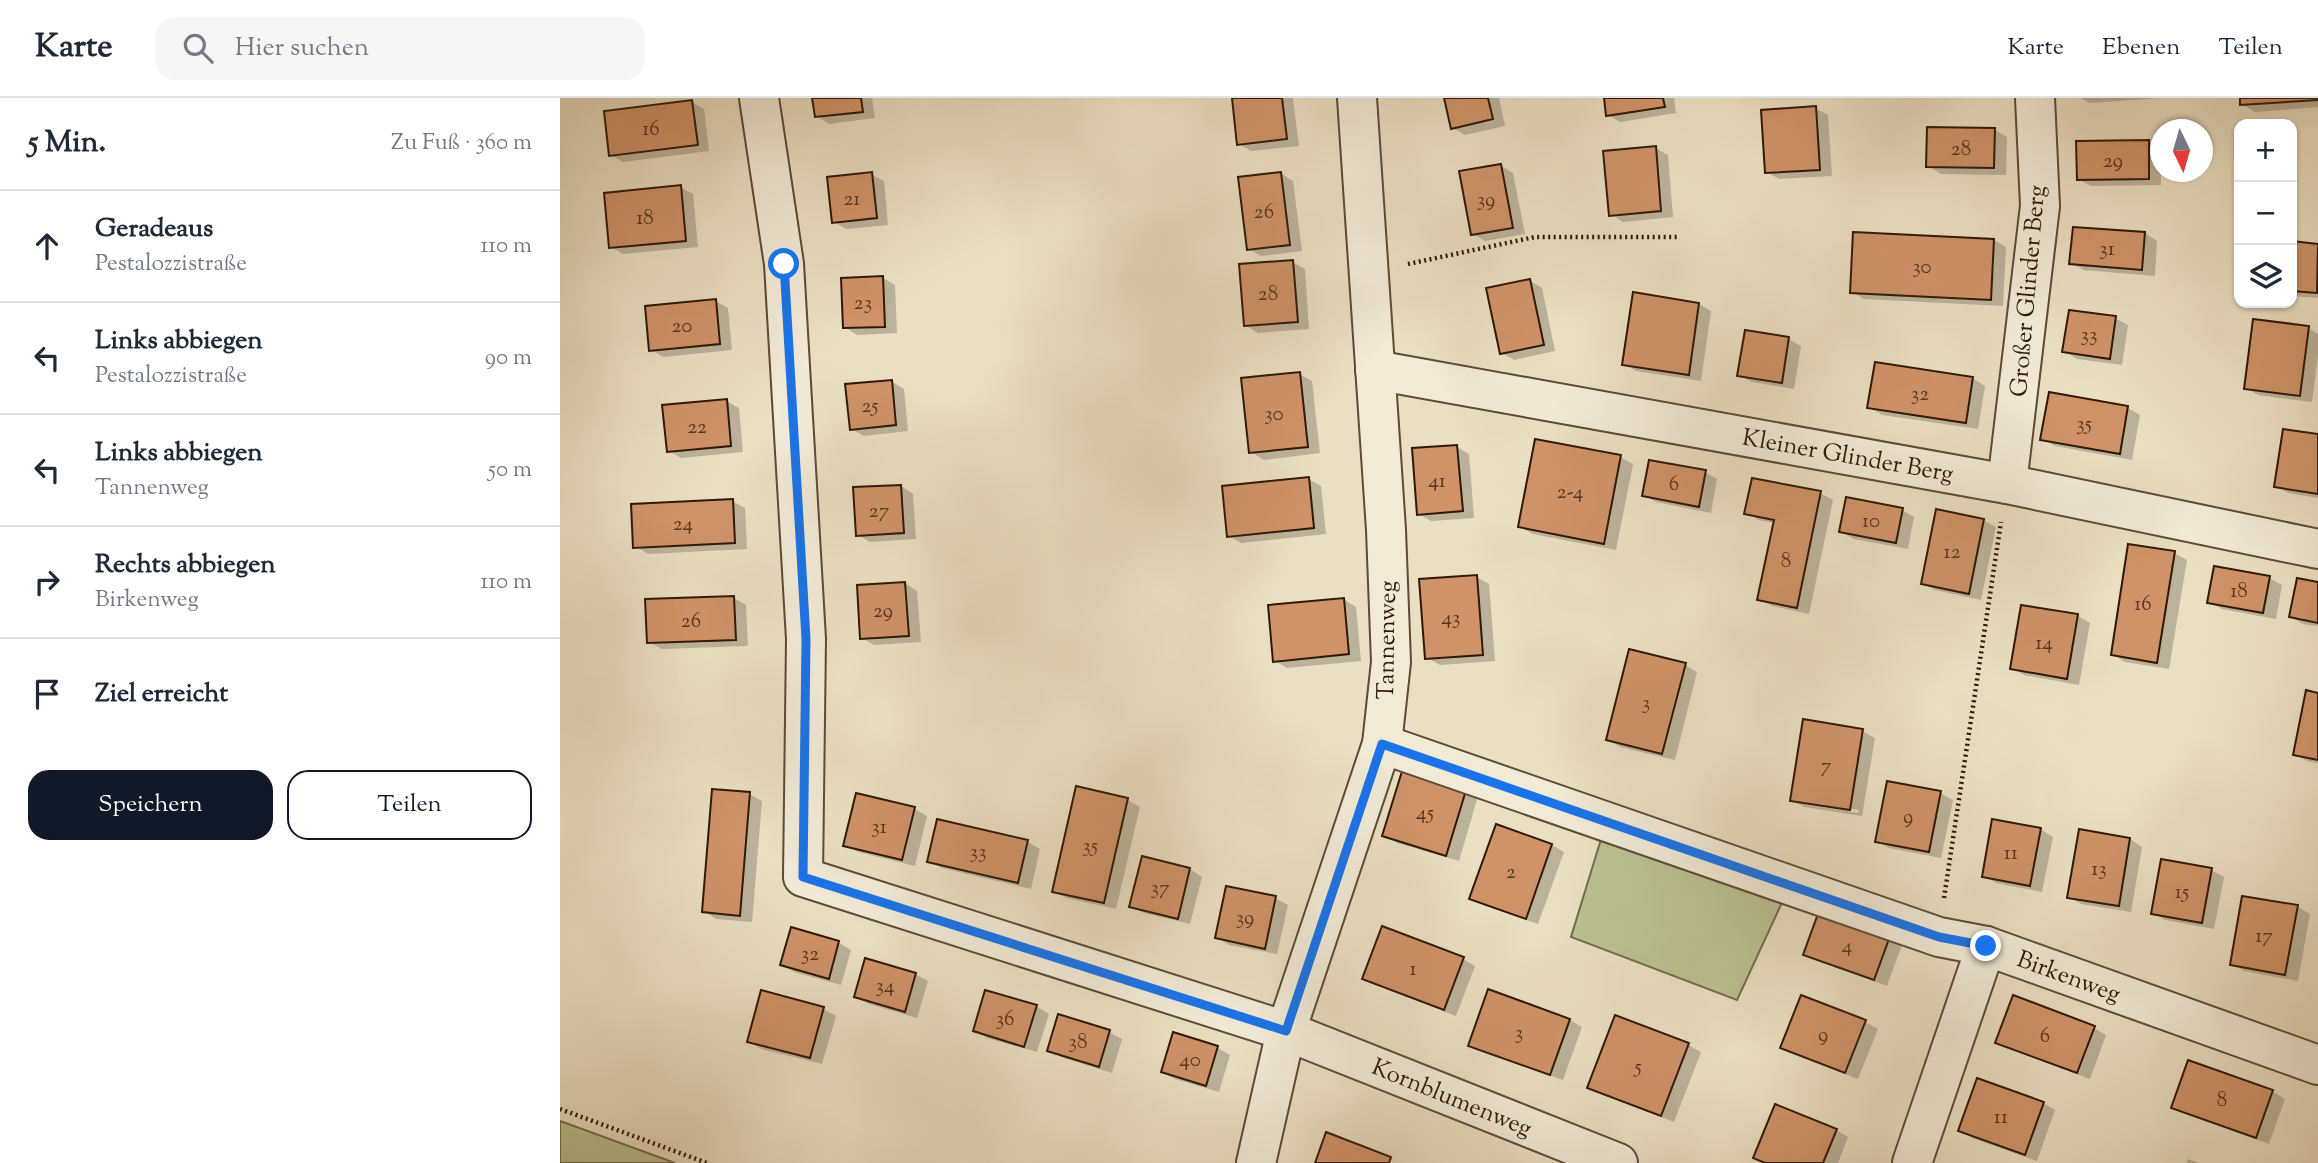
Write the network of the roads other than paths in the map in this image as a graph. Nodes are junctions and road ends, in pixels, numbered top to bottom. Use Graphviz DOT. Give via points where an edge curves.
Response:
graph roads {
  1 [pos="759,98"];
  2 [pos="1357,98"];
  3 [pos="2035,98"];
  4 [pos="1376,370"];
  5 [pos="2007,484"];
  6 [pos="2318,549"];
  7 [pos="1382,744"];
  8 [pos="1986,946"];
  9 [pos="1286,1031"];
  10 [pos="2318,1065"];
  11 [pos="1256,1163"];
  12 [pos="1618,1163"];
  13 [pos="1912,1163"];
  1 -- 9 [label="street, Kornblumenweg" via="784,264 806,639 803,877"];
  2 -- 4 [label="street, Tannenweg"];
  3 -- 5 [label="street, Großer Glinder Berg" via="2040,206"];
  4 -- 5 [label="street, Kleiner Glinder Berg"];
  4 -- 7 [label="street, Tannenweg" via="1391,662"];
  5 -- 6 [label="street, Kleiner Glinder Berg"];
  7 -- 8 [label="street, Birkenweg" via="1939,937"];
  7 -- 9 [label="street, Tannenweg"];
  8 -- 10 [label="street, Birkenweg"];
  8 -- 13 [label="street"];
  9 -- 11 [label="street, Tannenweg"];
  9 -- 12 [label="street, Kornblumenweg"];
}
